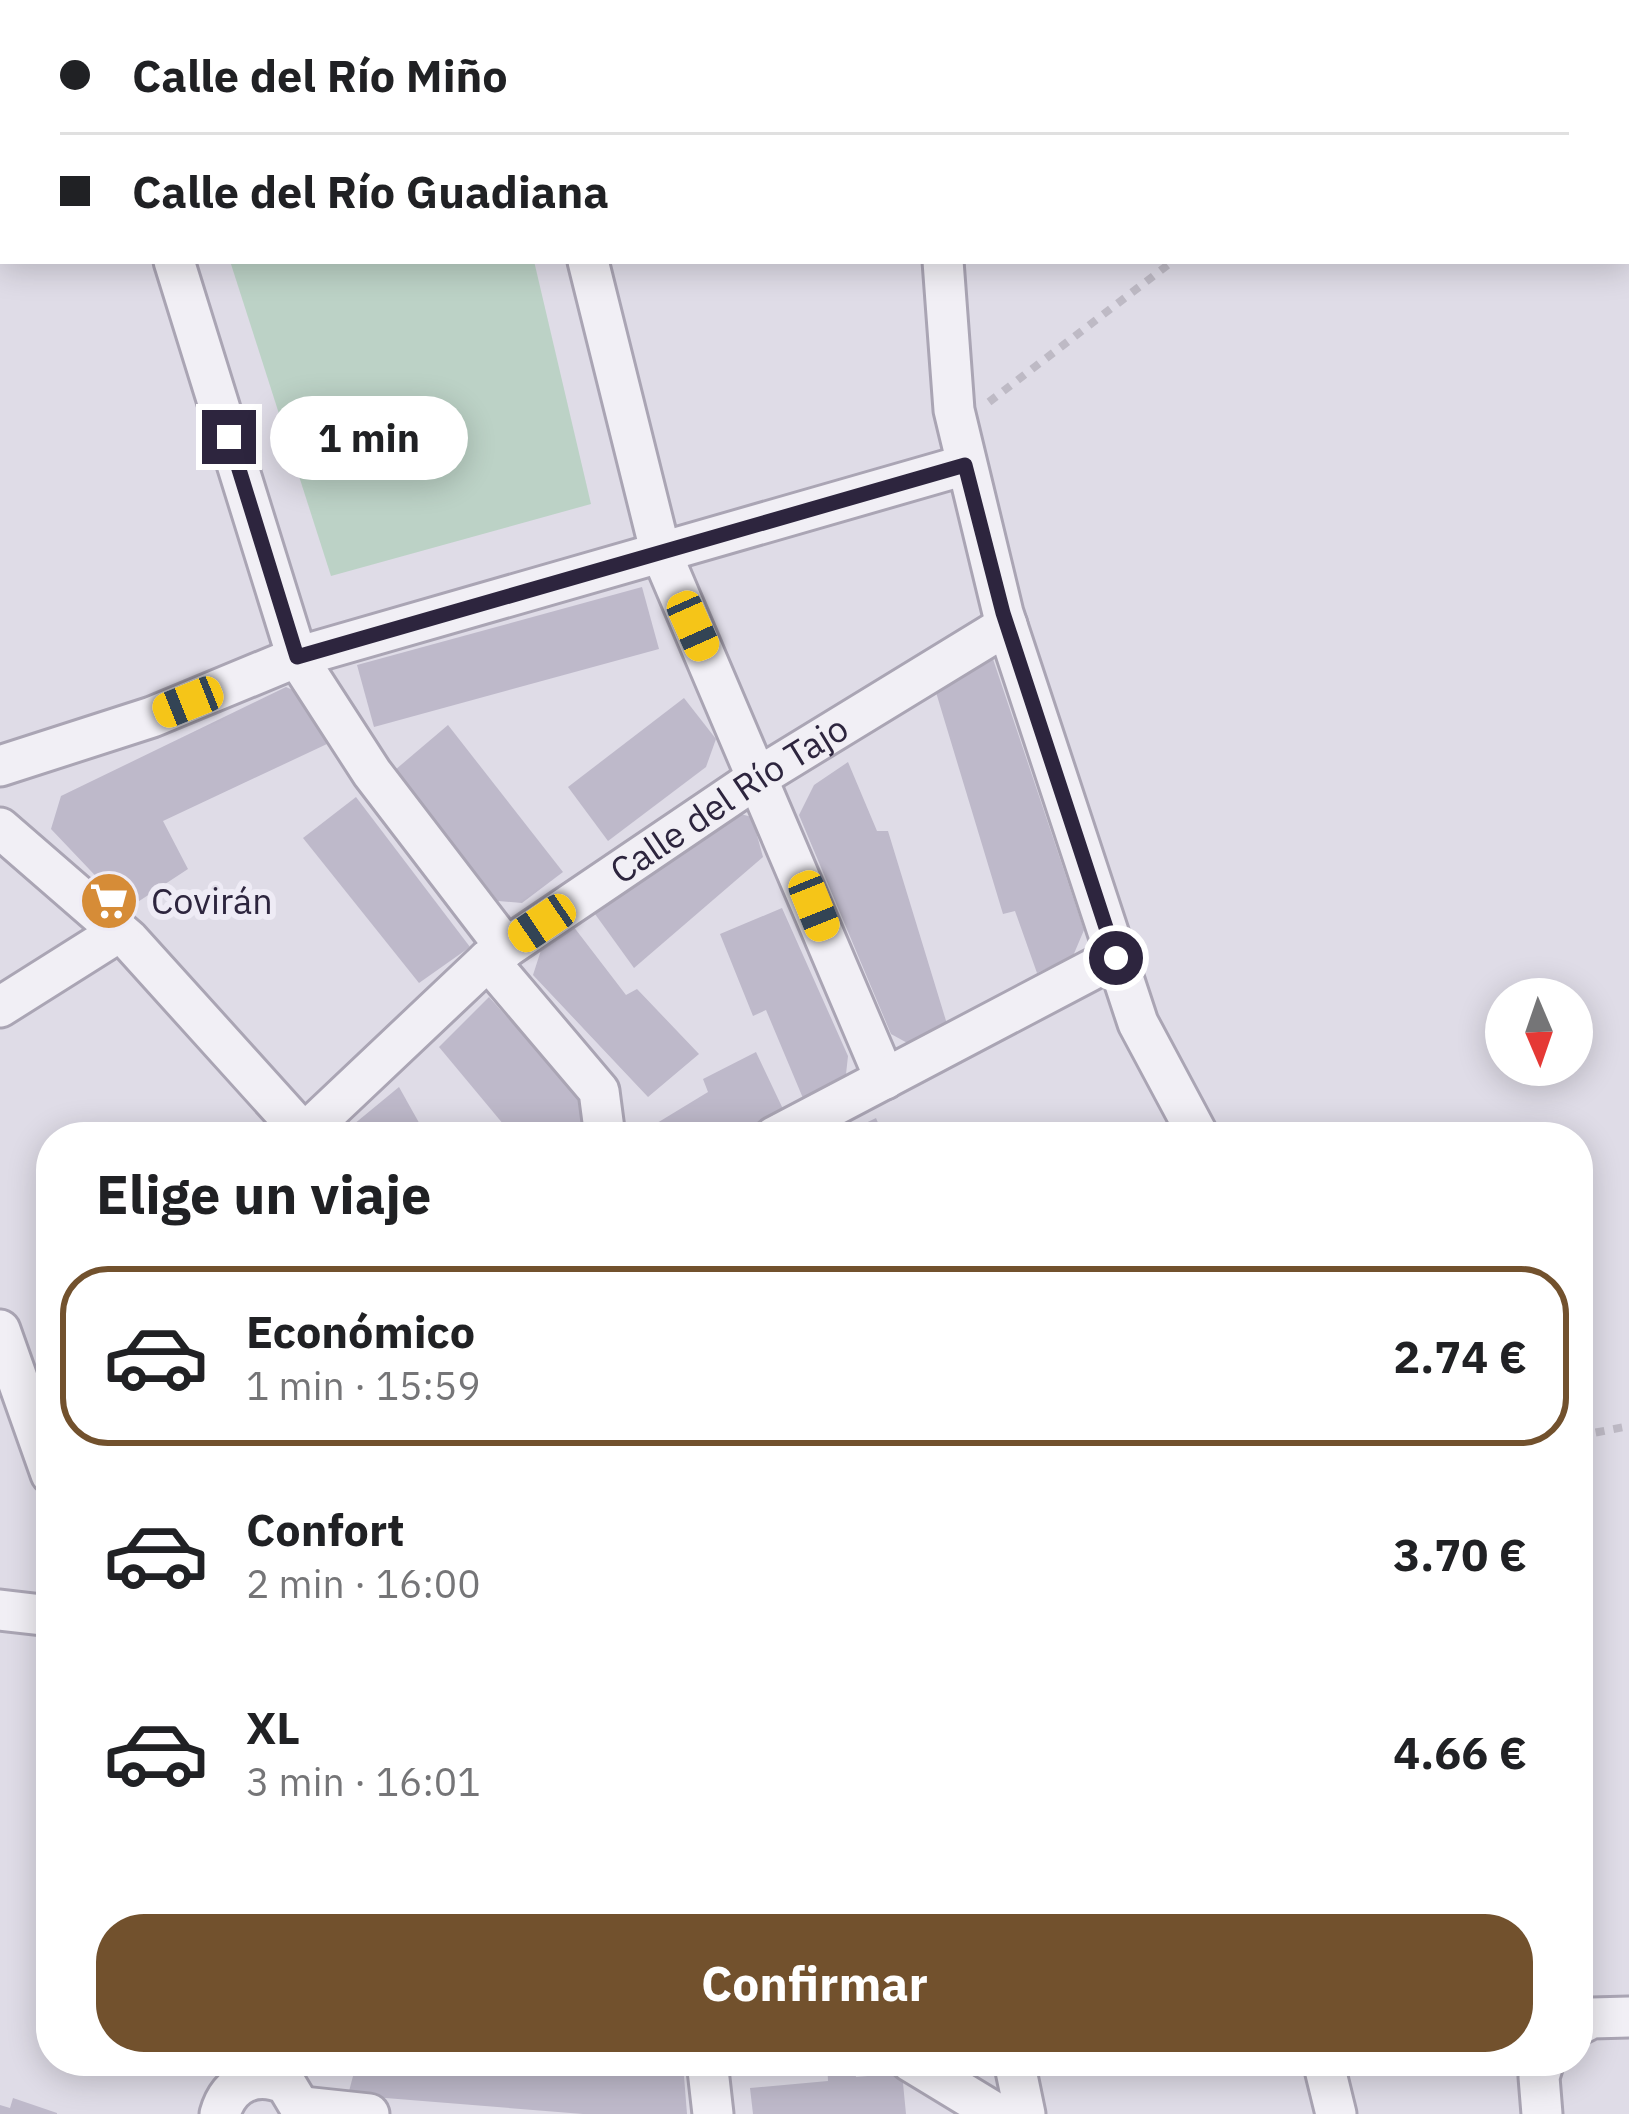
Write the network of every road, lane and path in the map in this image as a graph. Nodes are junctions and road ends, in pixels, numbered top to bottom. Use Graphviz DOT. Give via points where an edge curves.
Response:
graph roads {
  1 [pos="175,264"];
  2 [pos="589,264"];
  3 [pos="944,264"];
  4 [pos="1169,264"];
  5 [pos="962,449"];
  6 [pos="660,550"];
  7 [pos="1007,625"];
  8 [pos="297,657"];
  9 [pos="0,766"];
  10 [pos="760,776"];
  11 [pos="0,828"];
  12 [pos="119,932"];
  13 [pos="497,954"];
  14 [pos="1116,958"];
  15 [pos="0,1007"];
  16 [pos="885,1079"];
  17 [pos="294,1122"];
  18 [pos="320,1122"];
  19 [pos="602,1122"];
  20 [pos="803,1122"];
  21 [pos="1191,1122"];
  22 [pos="0,1330"];
  23 [pos="1629,1426"];
  24 [pos="36,1432"];
  25 [pos="1593,1433"];
  26 [pos="0,1610"];
  27 [pos="36,1614"];
  28 [pos="1629,2017"];
  29 [pos="1593,2018"];
  30 [pos="708,2076"];
  31 [pos="935,2076"];
  32 [pos="1017,2076"];
  33 [pos="1327,2076"];
  34 [pos="1539,2076"];
  35 [pos="303,2111"];
  36 [pos="220,2114"];
  37 [pos="369,2114"];
  38 [pos="713,2114"];
  39 [pos="997,2114"];
  40 [pos="1025,2114"];
  41 [pos="1336,2114"];
  42 [pos="1542,2114"];
  1 -- 8 [label="street"];
  2 -- 6 [label="street"];
  3 -- 5 [label="street"];
  4 -- 5 [label="path" via="1056,348"];
  5 -- 6 [label="street"];
  5 -- 7 [label="street"];
  6 -- 8 [label="street"];
  6 -- 10 [label="street"];
  7 -- 10 [label="street, Calle del Río Tajo"];
  7 -- 14 [label="street"];
  8 -- 9 [label="street" via="152,717"];
  8 -- 13 [label="street"];
  10 -- 13 [label="street, Calle del Río Tajo"];
  10 -- 16 [label="street"];
  11 -- 12 [label="street"];
  12 -- 15 [label="street"];
  12 -- 17 [label="street"];
  13 -- 18 [label="street, Calle del Río Tajo"];
  13 -- 19 [label="street" via="598,1091"];
  14 -- 16 [label="street"];
  14 -- 21 [label="street" via="1138,1023"];
  16 -- 20 [label="street"];
  22 -- 24 [label="street"];
  23 -- 25 [label="path"];
  26 -- 27 [label="street"];
  28 -- 29 [label="street"];
  30 -- 38 [label="street"];
  31 -- 39 [label="street"];
  32 -- 40 [label="street"];
  33 -- 41 [label="street"];
  34 -- 42 [label="street"];
  35 -- 36 [label="street" via="286,2084 259,2077 235,2087"];
  35 -- 37 [label="street"];
}
